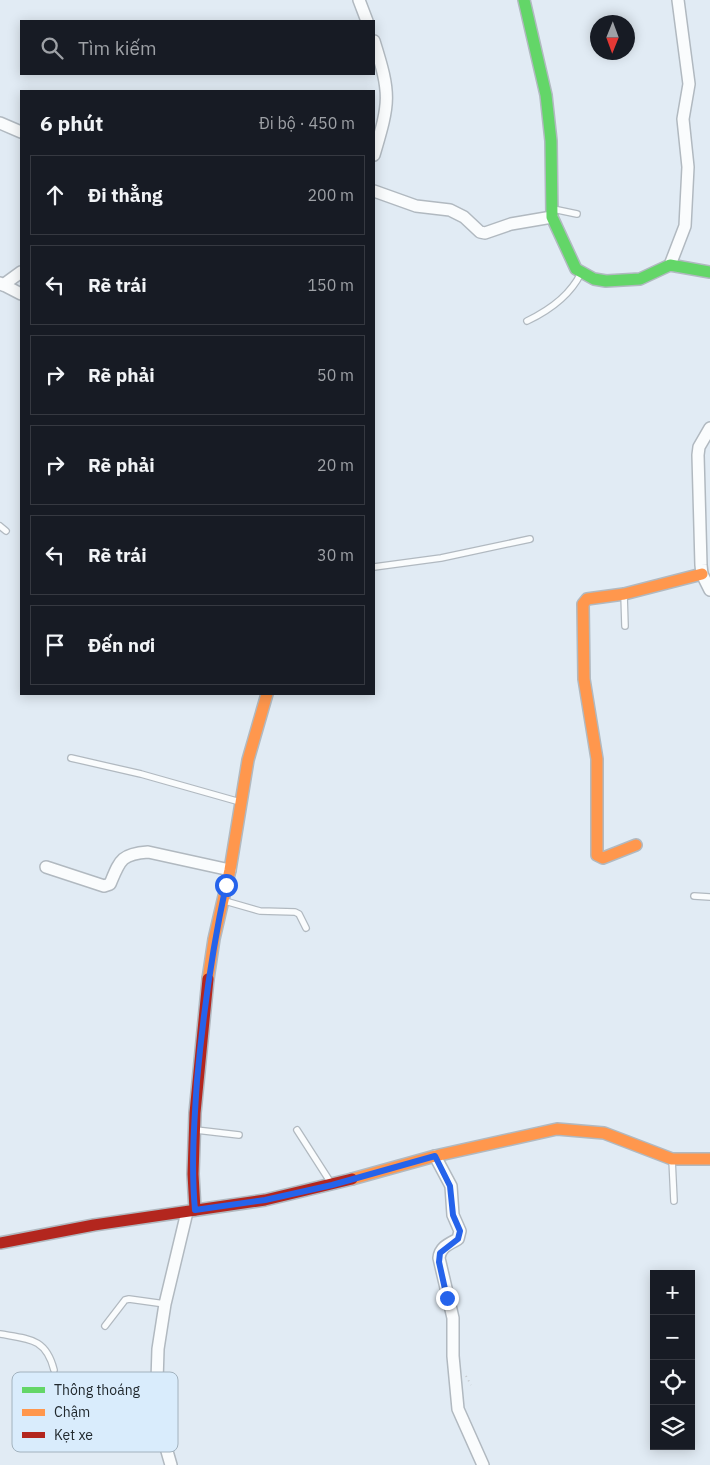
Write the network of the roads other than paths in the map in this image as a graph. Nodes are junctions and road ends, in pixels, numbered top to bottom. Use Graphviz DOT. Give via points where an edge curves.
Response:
graph roads {
  1 [pos="359,0"];
  2 [pos="524,0"];
  3 [pos="678,0"];
  4 [pos="367,20"];
  5 [pos="375,44"];
  6 [pos="0,123"];
  7 [pos="20,132"];
  8 [pos="375,152"];
  9 [pos="375,192"];
  10 [pos="552,213"];
  11 [pos="577,214"];
  12 [pos="670,265"];
  13 [pos="710,272"];
  14 [pos="20,273"];
  15 [pos="581,273"];
  16 [pos="1,284"];
  17 [pos="20,294"];
  18 [pos="527,321"];
  19 [pos="710,428"];
  20 [pos="0,526"];
  21 [pos="6,530"];
  22 [pos="530,539"];
  23 [pos="375,567"];
  24 [pos="705,567"];
  25 [pos="710,590"];
  26 [pos="624,594"];
  27 [pos="625,626"];
  28 [pos="267,695"];
  29 [pos="71,758"];
  30 [pos="242,802"];
  31 [pos="636,845"];
  32 [pos="46,867"];
  33 [pos="230,870"];
  34 [pos="694,896"];
  35 [pos="710,897"];
  36 [pos="223,901"];
  37 [pos="306,928"];
  38 [pos="194,1130"];
  39 [pos="297,1130"];
  40 [pos="239,1135"];
  41 [pos="435,1156"];
  42 [pos="672,1159"];
  43 [pos="710,1159"];
  44 [pos="332,1185"];
  45 [pos="674,1201"];
  46 [pos="191,1211"];
  47 [pos="0,1243"];
  48 [pos="165,1304"];
  49 [pos="105,1326"];
  50 [pos="0,1334"];
  51 [pos="54,1370"];
  52 [pos="157,1372"];
  53 [pos="167,1452"];
  54 [pos="171,1465"];
  55 [pos="483,1465"];
  1 -- 4 [label="street"];
  2 -- 10 [label="street" via="546,95 551,141"];
  3 -- 12 [label="street" via="689,84 683,119 688,167 685,226"];
  5 -- 8 [label="street" via="388,98"];
  6 -- 7 [label="street"];
  9 -- 10 [label="street" via="416,206 450,210 485,233"];
  10 -- 11 [label="lane"];
  10 -- 15 [label="street" via="567,254"];
  12 -- 13 [label="street"];
  12 -- 15 [label="street" via="640,279 626,281 594,279"];
  14 -- 16 [label="street"];
  15 -- 18 [label="lane" via="576,284 553,306"];
  16 -- 17 [label="street"];
  19 -- 24 [label="street" via="698,455"];
  20 -- 21 [label="lane"];
  22 -- 23 [label="lane" via="441,558"];
  24 -- 25 [label="street"];
  24 -- 26 [label="street"];
  26 -- 27 [label="lane"];
  26 -- 31 [label="street" via="587,599 583,604 584,679 597,759 597,854 603,858"];
  28 -- 30 [label="street" via="248,760"];
  29 -- 30 [label="lane"];
  30 -- 33 [label="street"];
  32 -- 33 [label="street" via="104,886 110,884 122,858 140,853"];
  33 -- 36 [label="street"];
  34 -- 35 [label="lane"];
  36 -- 37 [label="lane" via="260,911 295,912 303,918"];
  36 -- 38 [label="street" via="203,1011"];
  38 -- 40 [label="lane"];
  38 -- 46 [label="street"];
  39 -- 44 [label="lane"];
  41 -- 42 [label="street" via="557,1129 574,1129 619,1137"];
  41 -- 44 [label="street"];
  41 -- 55 [label="street" via="450,1186 453,1215 460,1231 458,1239 444,1247 439,1258 453,1318 458,1409"];
  42 -- 43 [label="street"];
  42 -- 45 [label="lane"];
  44 -- 46 [label="street" via="265,1200"];
  46 -- 47 [label="street"];
  46 -- 48 [label="street"];
  48 -- 49 [label="lane" via="125,1300"];
  48 -- 52 [label="street"];
  50 -- 51 [label="lane" via="40,1344 48,1351"];
  53 -- 54 [label="street"];
}
